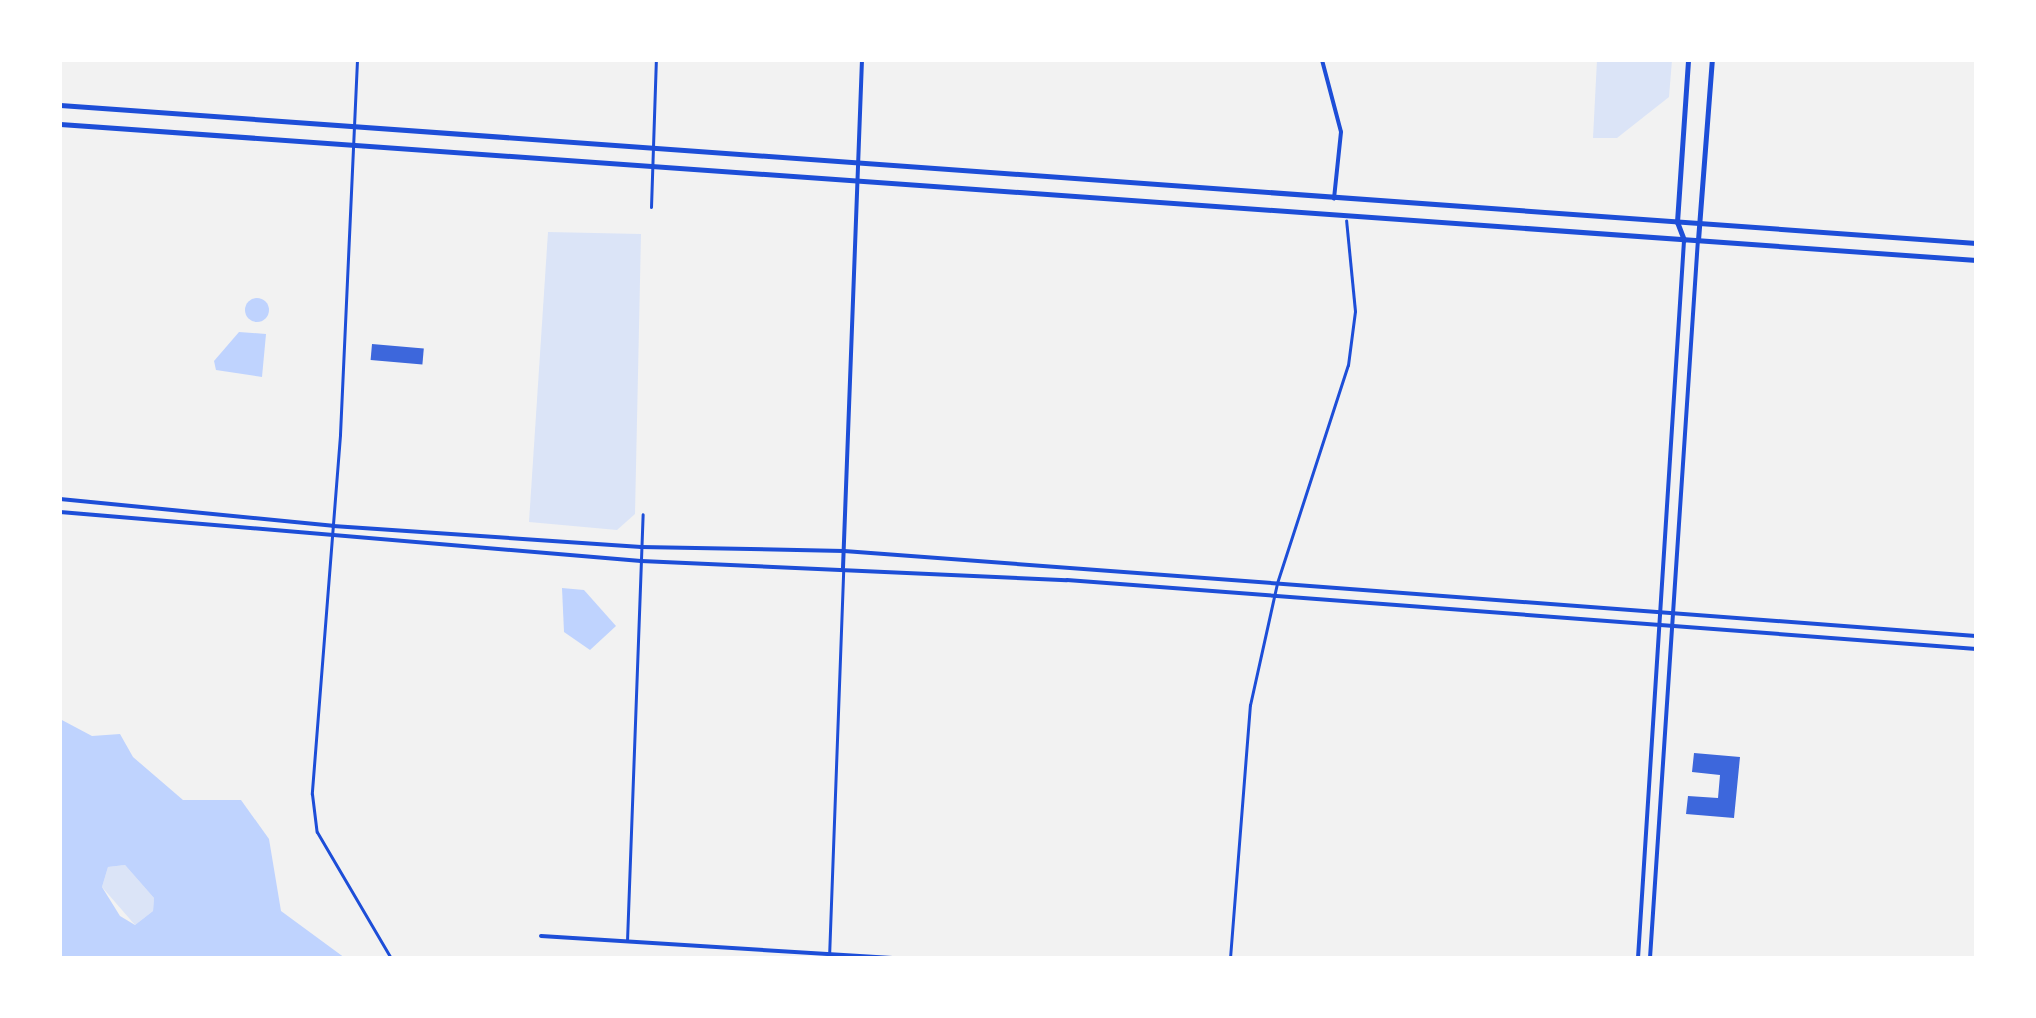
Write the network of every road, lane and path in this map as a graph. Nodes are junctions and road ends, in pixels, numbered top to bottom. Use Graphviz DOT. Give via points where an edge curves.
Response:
graph roads {
  1 [pos="357,60"];
  2 [pos="656,60"];
  3 [pos="862,60"];
  4 [pos="1322,60"];
  5 [pos="1688,60"];
  6 [pos="1712,60"];
  7 [pos="60,105"];
  8 [pos="60,124"];
  9 [pos="355,130"];
  10 [pos="354,150"];
  11 [pos="652,150"];
  12 [pos="858,164"];
  13 [pos="652,169"];
  14 [pos="857,182"];
  15 [pos="1334,199"];
  16 [pos="651,207"];
  17 [pos="1346,220"];
  18 [pos="1677,222"];
  19 [pos="1700,223"];
  20 [pos="1684,240"];
  21 [pos="1698,240"];
  22 [pos="1976,243"];
  23 [pos="1976,260"];
  24 [pos="60,499"];
  25 [pos="60,512"];
  26 [pos="643,514"];
  27 [pos="333,526"];
  28 [pos="333,538"];
  29 [pos="641,547"];
  30 [pos="844,551"];
  31 [pos="641,561"];
  32 [pos="843,568"];
  33 [pos="1277,583"];
  34 [pos="1276,596"];
  35 [pos="1661,611"];
  36 [pos="1674,612"];
  37 [pos="1660,625"];
  38 [pos="1673,626"];
  39 [pos="1976,636"];
  40 [pos="1976,649"];
  41 [pos="541,936"];
  42 [pos="627,941"];
  43 [pos="829,956"];
  44 [pos="391,958"];
  45 [pos="892,958"];
  46 [pos="1230,958"];
  47 [pos="1638,958"];
  48 [pos="1650,958"];
  1 -- 9 [label="street"];
  2 -- 11 [label="street"];
  3 -- 12 [label="street"];
  4 -- 15 [label="street" via="1341,132"];
  5 -- 18 [label="main road"];
  6 -- 19 [label="main road"];
  7 -- 9 [label="main road"];
  8 -- 10 [label="main road"];
  9 -- 10 [label="street"];
  9 -- 11 [label="main road"];
  10 -- 13 [label="main road"];
  10 -- 27 [label="street"];
  11 -- 12 [label="main road"];
  11 -- 13 [label="street"];
  12 -- 14 [label="street"];
  12 -- 15 [label="main road"];
  13 -- 14 [label="main road"];
  13 -- 16 [label="street"];
  14 -- 17 [label="main road"];
  14 -- 30 [label="street"];
  15 -- 18 [label="main road"];
  17 -- 20 [label="main road"];
  17 -- 33 [label="street" via="1355,311 1348,365"];
  18 -- 19 [label="main road"];
  18 -- 20 [label="main road"];
  19 -- 21 [label="main road"];
  19 -- 22 [label="main road"];
  20 -- 21 [label="main road"];
  20 -- 35 [label="street"];
  21 -- 23 [label="main road"];
  21 -- 36 [label="street"];
  24 -- 27 [label="street"];
  25 -- 28 [label="street"];
  26 -- 29 [label="street"];
  27 -- 28 [label="street"];
  27 -- 29 [label="street"];
  28 -- 31 [label="street"];
  28 -- 44 [label="street" via="313,817"];
  29 -- 30 [label="street"];
  29 -- 31 [label="street"];
  30 -- 32 [label="street"];
  30 -- 33 [label="street"];
  31 -- 32 [label="street"];
  31 -- 42 [label="street"];
  32 -- 34 [label="street"];
  32 -- 43 [label="street"];
  33 -- 34 [label="street"];
  33 -- 35 [label="street"];
  34 -- 37 [label="street"];
  34 -- 46 [label="street" via="1250,705"];
  35 -- 36 [label="street"];
  35 -- 37 [label="street"];
  36 -- 38 [label="street"];
  36 -- 39 [label="street"];
  37 -- 38 [label="street"];
  37 -- 47 [label="street"];
  38 -- 40 [label="street"];
  38 -- 48 [label="street"];
  41 -- 42 [label="street"];
  42 -- 43 [label="street"];
  43 -- 45 [label="street"];
}
